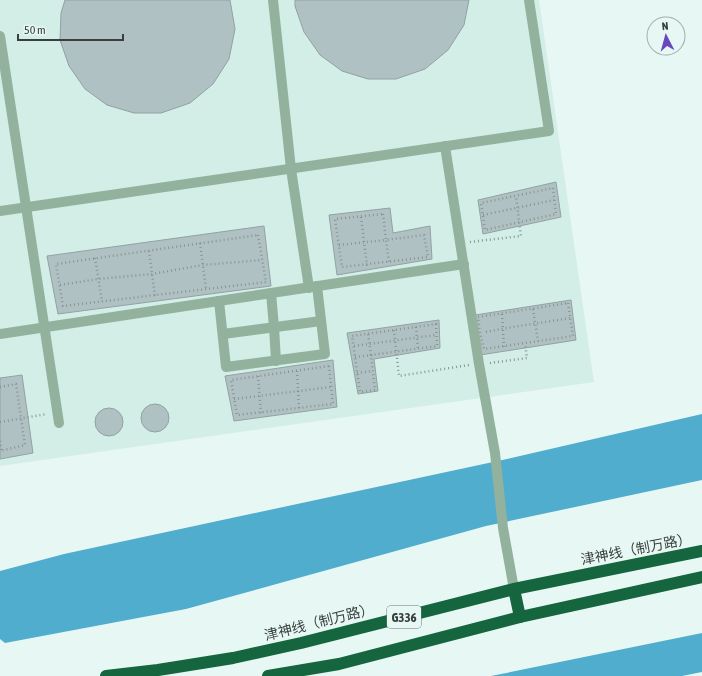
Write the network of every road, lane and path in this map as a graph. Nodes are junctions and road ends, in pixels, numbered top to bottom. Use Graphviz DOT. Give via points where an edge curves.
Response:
graph roads {
  1 [pos="273,0"];
  2 [pos="529,0"];
  3 [pos="0,36"];
  4 [pos="445,146"];
  5 [pos="291,169"];
  6 [pos="516,196"];
  7 [pos="554,200"];
  8 [pos="26,208"];
  9 [pos="517,208"];
  10 [pos="0,212"];
  11 [pos="483,215"];
  12 [pos="361,216"];
  13 [pos="519,222"];
  14 [pos="386,240"];
  15 [pos="363,242"];
  16 [pos="200,243"];
  17 [pos="460,243"];
  18 [pos="339,245"];
  19 [pos="148,251"];
  20 [pos="95,258"];
  21 [pos="262,260"];
  22 [pos="389,262"];
  23 [pos="367,264"];
  24 [pos="464,264"];
  25 [pos="203,265"];
  26 [pos="152,274"];
  27 [pos="98,279"];
  28 [pos="368,279"];
  29 [pos="60,285"];
  30 [pos="313,287"];
  31 [pos="206,289"];
  32 [pos="271,293"];
  33 [pos="155,295"];
  34 [pos="102,301"];
  35 [pos="219,301"];
  36 [pos="533,309"];
  37 [pos="502,314"];
  38 [pos="570,318"];
  39 [pos="321,320"];
  40 [pos="535,324"];
  41 [pos="274,327"];
  42 [pos="416,327"];
  43 [pos="44,328"];
  44 [pos="503,328"];
  45 [pos="394,330"];
  46 [pos="480,333"];
  47 [pos="0,334"];
  48 [pos="222,334"];
  49 [pos="368,334"];
  50 [pos="436,335"];
  51 [pos="417,337"];
  52 [pos="395,340"];
  53 [pos="538,341"];
  54 [pos="526,343"];
  55 [pos="370,344"];
  56 [pos="354,346"];
  57 [pos="504,347"];
  58 [pos="418,349"];
  59 [pos="396,352"];
  60 [pos="371,355"];
  61 [pos="355,357"];
  62 [pos="276,361"];
  63 [pos="479,364"];
  64 [pos="297,371"];
  65 [pos="372,371"];
  66 [pos="357,373"];
  67 [pos="258,376"];
  68 [pos="0,387"];
  69 [pos="331,387"];
  70 [pos="298,391"];
  71 [pos="260,396"];
  72 [pos="234,399"];
  73 [pos="299,408"];
  74 [pos="57,412"];
  75 [pos="261,413"];
  76 [pos="21,419"];
  77 [pos="0,422"];
  78 [pos="59,423"];
  79 [pos="0,440"];
  80 [pos="1,450"];
  81 [pos="702,551"];
  82 [pos="702,577"];
  83 [pos="514,589"];
  84 [pos="520,617"];
  85 [pos="106,676"];
  86 [pos="268,676"];
  1 -- 5 [label="street"];
  2 -- 4 [label="street" via="549,131"];
  3 -- 8 [label="street"];
  4 -- 5 [label="street"];
  4 -- 17 [label="street"];
  5 -- 8 [label="street"];
  5 -- 30 [label="street"];
  6 -- 7 [label="path" via="553,188"];
  6 -- 9 [label="path"];
  6 -- 11 [label="path" via="481,203"];
  7 -- 9 [label="path"];
  7 -- 13 [label="path" via="556,214"];
  8 -- 10 [label="street"];
  8 -- 43 [label="street"];
  9 -- 11 [label="path"];
  9 -- 13 [label="path"];
  11 -- 13 [label="path" via="485,230"];
  12 -- 14 [label="path" via="383,214"];
  12 -- 15 [label="path"];
  12 -- 18 [label="path" via="335,220"];
  13 -- 17 [label="path" via="521,236"];
  14 -- 15 [label="path"];
  14 -- 22 [label="path"];
  14 -- 22 [label="path" via="424,235 428,257"];
  15 -- 18 [label="path"];
  15 -- 23 [label="path"];
  16 -- 19 [label="path"];
  16 -- 21 [label="path" via="258,235"];
  16 -- 25 [label="path"];
  17 -- 24 [label="street"];
  18 -- 23 [label="path" via="342,267"];
  19 -- 20 [label="path"];
  19 -- 26 [label="path"];
  20 -- 27 [label="path"];
  20 -- 29 [label="path" via="56,264"];
  21 -- 25 [label="path"];
  21 -- 31 [label="path" via="266,282"];
  22 -- 23 [label="path"];
  23 -- 28 [label="path"];
  24 -- 28 [label="street"];
  24 -- 63 [label="street"];
  25 -- 26 [label="path"];
  25 -- 31 [label="path"];
  26 -- 27 [label="path"];
  26 -- 33 [label="path"];
  27 -- 29 [label="path"];
  27 -- 34 [label="path"];
  28 -- 30 [label="street"];
  29 -- 34 [label="path" via="63,306"];
  30 -- 32 [label="street"];
  30 -- 39 [label="street"];
  31 -- 33 [label="path"];
  32 -- 35 [label="street"];
  32 -- 41 [label="street"];
  33 -- 34 [label="path"];
  35 -- 43 [label="street"];
  35 -- 48 [label="street"];
  36 -- 37 [label="path"];
  36 -- 38 [label="path" via="568,303"];
  36 -- 40 [label="path"];
  37 -- 44 [label="path"];
  37 -- 46 [label="path" via="478,317"];
  38 -- 40 [label="path"];
  38 -- 53 [label="path" via="573,336"];
  39 -- 41 [label="street"];
  39 -- 62 [label="street" via="325,354"];
  40 -- 44 [label="path"];
  40 -- 53 [label="path"];
  41 -- 48 [label="street"];
  41 -- 62 [label="street"];
  42 -- 45 [label="path"];
  42 -- 50 [label="path" via="436,324"];
  42 -- 51 [label="path"];
  43 -- 47 [label="street"];
  43 -- 74 [label="street"];
  44 -- 46 [label="path"];
  44 -- 57 [label="path"];
  45 -- 49 [label="path"];
  45 -- 52 [label="path"];
  46 -- 57 [label="path" via="484,349"];
  48 -- 62 [label="street" via="226,367"];
  49 -- 55 [label="path"];
  49 -- 56 [label="path" via="352,336"];
  50 -- 51 [label="path"];
  50 -- 58 [label="path" via="437,346"];
  51 -- 52 [label="path"];
  51 -- 58 [label="path"];
  52 -- 55 [label="path"];
  52 -- 59 [label="path"];
  53 -- 54 [label="path"];
  54 -- 57 [label="path"];
  54 -- 63 [label="path" via="527,358"];
  55 -- 56 [label="path"];
  55 -- 60 [label="path"];
  56 -- 61 [label="path"];
  58 -- 59 [label="path"];
  59 -- 60 [label="path"];
  59 -- 63 [label="path" via="399,376"];
  60 -- 61 [label="path"];
  60 -- 65 [label="path"];
  61 -- 66 [label="path"];
  63 -- 83 [label="street" via="495,453 503,528"];
  64 -- 67 [label="path"];
  64 -- 69 [label="path" via="329,366"];
  64 -- 70 [label="path"];
  65 -- 66 [label="path"];
  65 -- 66 [label="path" via="375,390 360,392"];
  67 -- 71 [label="path"];
  67 -- 72 [label="path" via="231,380"];
  68 -- 76 [label="path" via="16,384"];
  69 -- 70 [label="path"];
  69 -- 73 [label="path" via="333,404"];
  70 -- 71 [label="path"];
  70 -- 73 [label="path"];
  71 -- 72 [label="path"];
  71 -- 75 [label="path"];
  72 -- 75 [label="path" via="237,415"];
  73 -- 75 [label="path"];
  74 -- 76 [label="path"];
  74 -- 78 [label="street"];
  76 -- 77 [label="path"];
  76 -- 80 [label="path" via="25,445"];
  79 -- 80 [label="path"];
  81 -- 83 [label="highway, 津神线（制万路） / G336"];
  82 -- 84 [label="highway, G336"];
  83 -- 84 [label="highway"];
  83 -- 85 [label="highway, 津神线（制万路） / G336" via="233,658"];
  84 -- 86 [label="highway, G336" via="339,664"];
}
